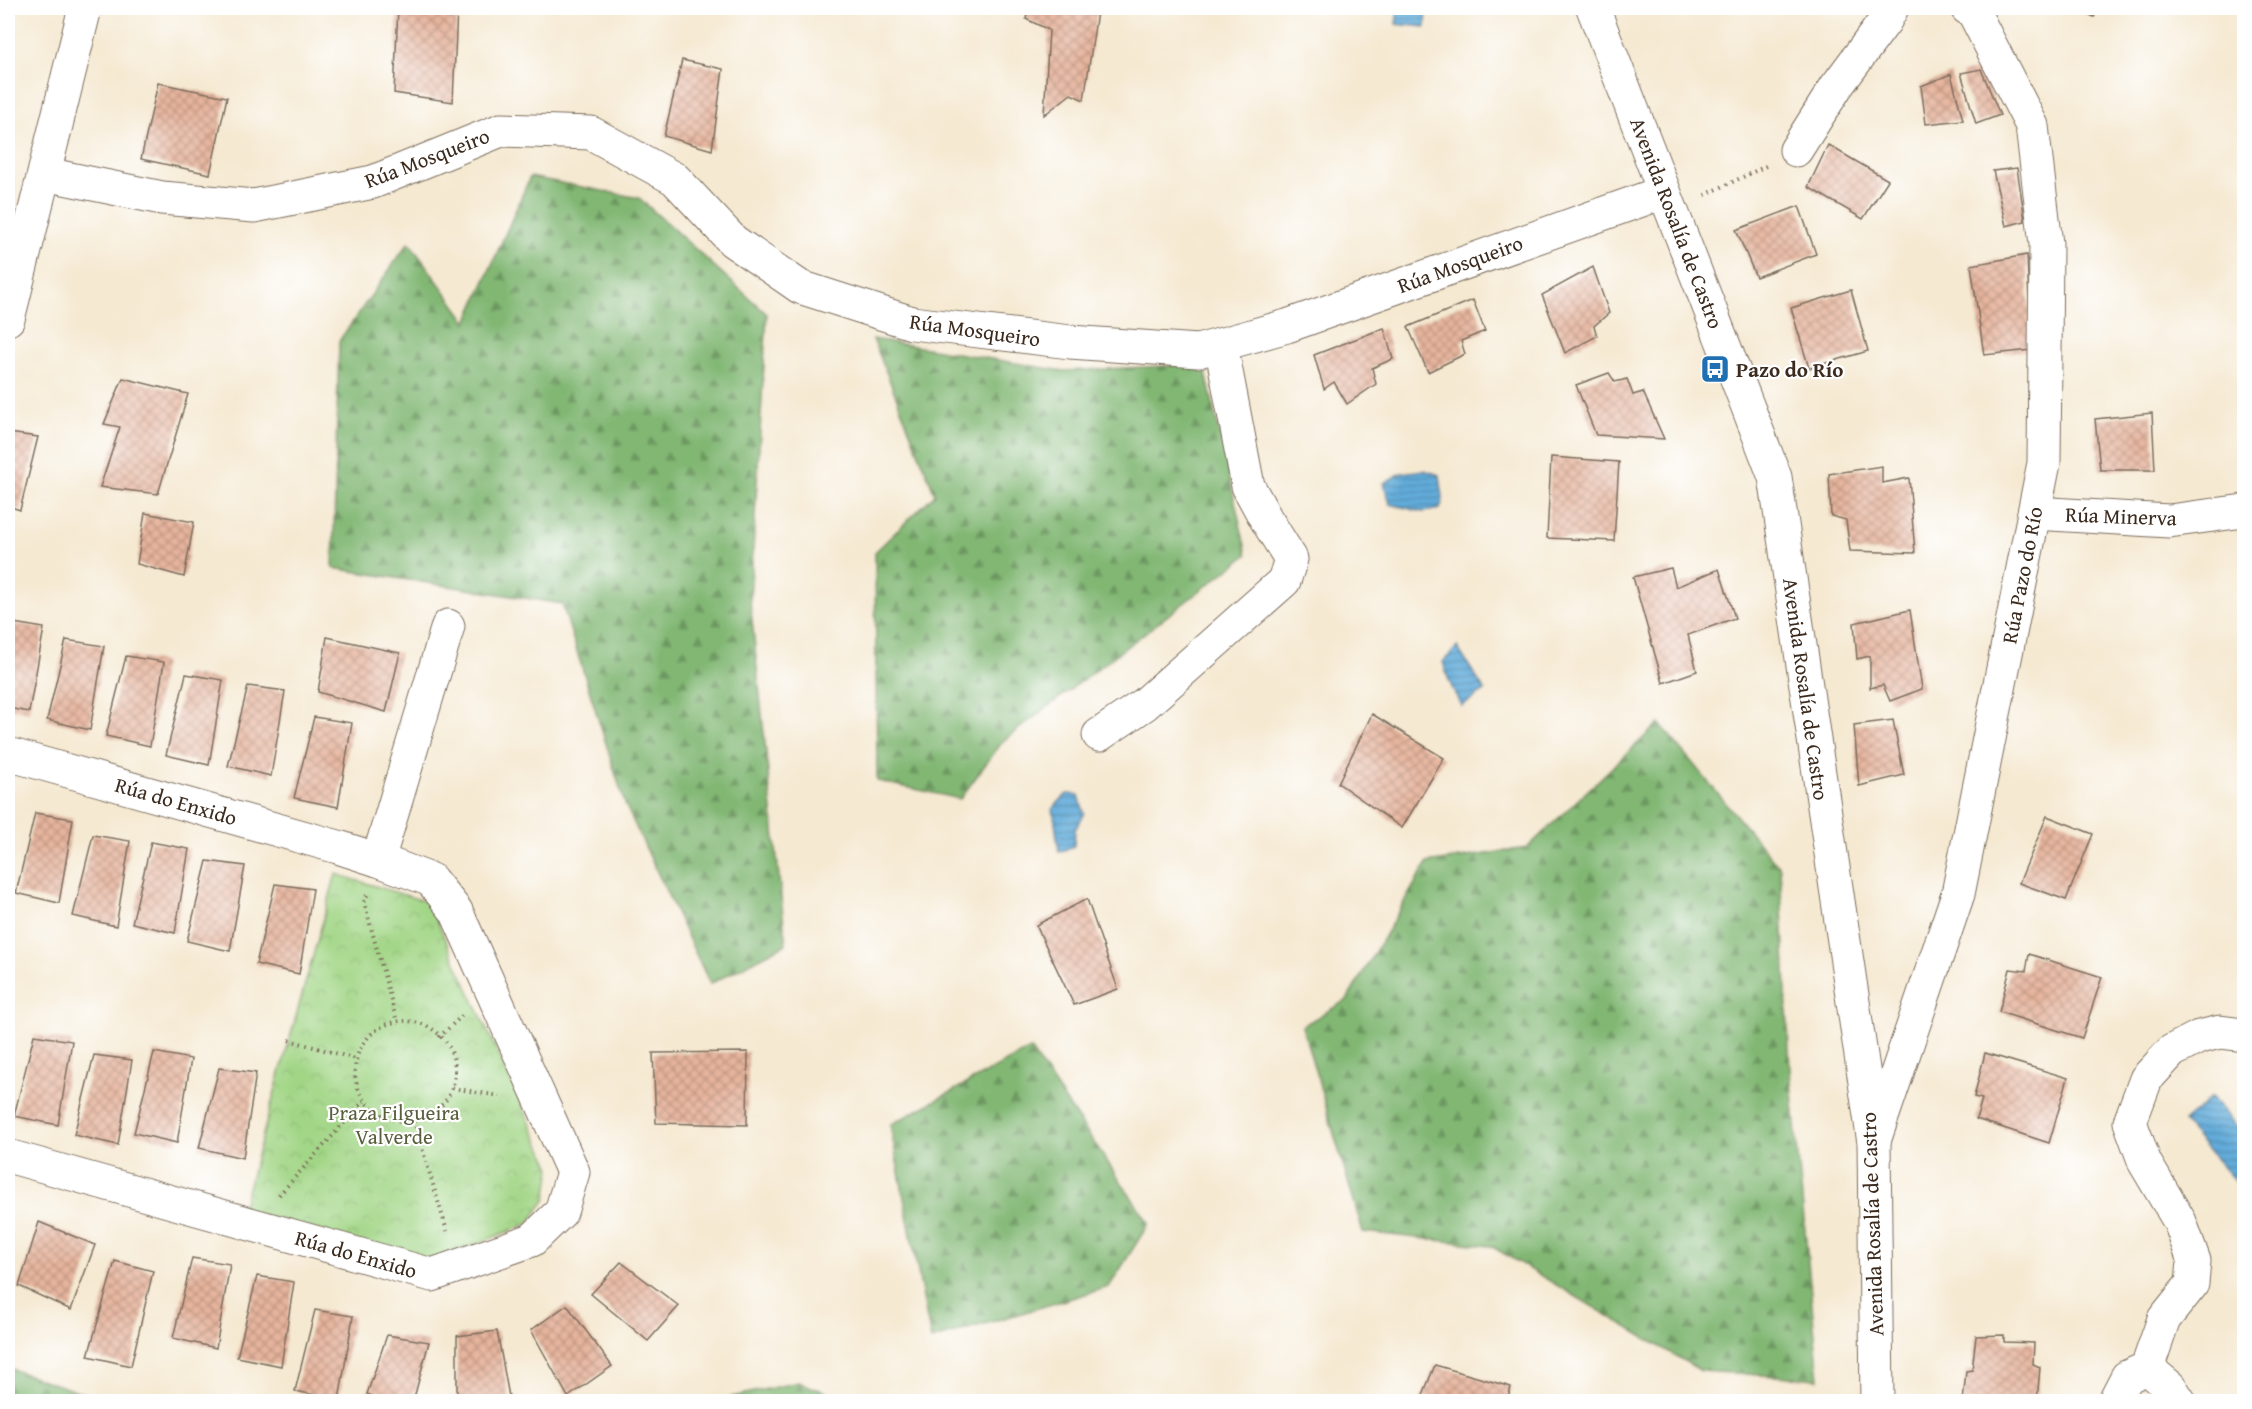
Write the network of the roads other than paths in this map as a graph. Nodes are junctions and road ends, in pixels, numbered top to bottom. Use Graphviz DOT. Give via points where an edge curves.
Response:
graph roads {
  1 [pos="85,8"];
  2 [pos="1593,8"];
  3 [pos="1892,8"];
  4 [pos="1967,8"];
  5 [pos="1796,150"];
  6 [pos="45,174"];
  7 [pos="1668,201"];
  8 [pos="8,319"];
  9 [pos="1221,345"];
  10 [pos="2244,511"];
  11 [pos="2034,513"];
  12 [pos="448,626"];
  13 [pos="1099,735"];
  14 [pos="8,754"];
  15 [pos="378,860"];
  16 [pos="2244,1035"];
  17 [pos="1874,1143"];
  18 [pos="8,1156"];
  19 [pos="2147,1368"];
  20 [pos="1877,1401"];
  21 [pos="2114,1401"];
  22 [pos="2180,1401"];
  1 -- 6 [label="street"];
  2 -- 7 [label="street, Avenida Rosalía de Castro"];
  3 -- 5 [label="street"];
  4 -- 11 [label="street, Rúa Pazo do Río" via="1973,11 2032,126 2046,244 2044,463"];
  6 -- 8 [label="street"];
  6 -- 9 [label="street, Rúa Mosqueiro" via="162,198 254,206 373,182 501,130 591,133 675,179 733,241 800,287 912,323 1093,344 1198,351"];
  7 -- 9 [label="street, Rúa Mosqueiro"];
  7 -- 17 [label="street, Avenida Rosalía de Castro" via="1775,477"];
  9 -- 13 [label="street" via="1248,486 1291,559 1284,581 1145,704"];
  10 -- 11 [label="street, Rúa Minerva" via="2169,521"];
  11 -- 17 [label="street, Rúa Pazo do Río" via="1958,894"];
  12 -- 15 [label="street"];
  14 -- 15 [label="street, Rúa do Enxido"];
  15 -- 18 [label="street, Rúa do Enxido" via="431,880 456,911 573,1172 561,1212 532,1240 432,1275"];
  16 -- 19 [label="street" via="2220,1032 2199,1036 2172,1051 2146,1079 2130,1122 2145,1163 2180,1222 2194,1261 2192,1284 2164,1319"];
  17 -- 20 [label="street, Avenida Rosalía de Castro"];
  19 -- 21 [label="street" via="2127,1377"];
  19 -- 22 [label="street"];
}
